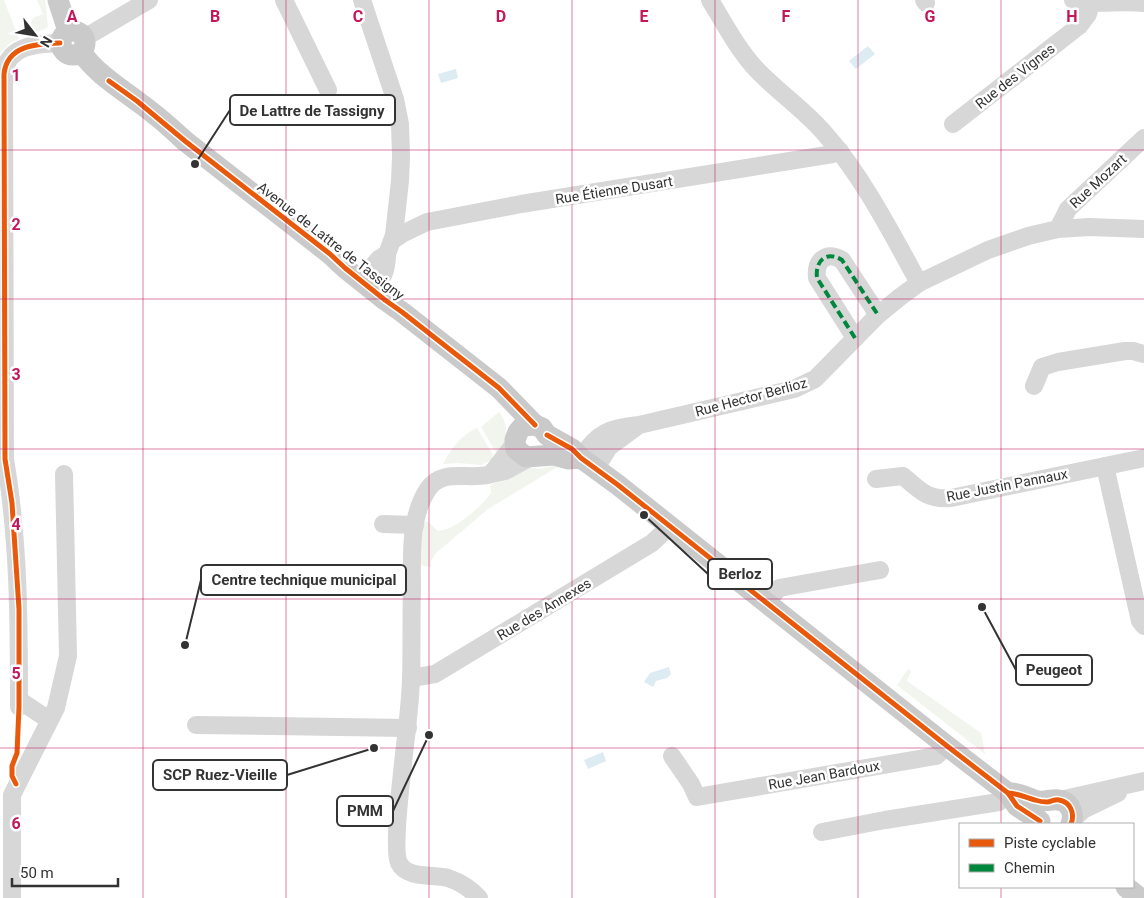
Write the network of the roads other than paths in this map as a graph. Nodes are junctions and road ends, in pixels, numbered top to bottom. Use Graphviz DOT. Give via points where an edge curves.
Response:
graph roads {
  1 [pos="58,0"];
  2 [pos="149,0"];
  3 [pos="284,0"];
  4 [pos="362,0"];
  5 [pos="710,0"];
  6 [pos="1073,0"];
  7 [pos="1144,2"];
  8 [pos="1091,3"];
  9 [pos="73,41"];
  10 [pos="328,90"];
  11 [pos="953,124"];
  12 [pos="1144,138"];
  13 [pos="840,151"];
  14 [pos="1058,229"];
  15 [pos="1144,229"];
  16 [pos="390,247"];
  17 [pos="919,284"];
  18 [pos="367,286"];
  19 [pos="878,315"];
  20 [pos="854,338"];
  21 [pos="1144,354"];
  22 [pos="484,377"];
  23 [pos="1034,386"];
  24 [pos="541,430"];
  25 [pos="525,448"];
  26 [pos="1144,458"];
  27 [pos="588,463"];
  28 [pos="1106,466"];
  29 [pos="64,474"];
  30 [pos="876,479"];
  31 [pos="383,524"];
  32 [pos="415,525"];
  33 [pos="670,526"];
  34 [pos="880,570"];
  35 [pos="767,602"];
  36 [pos="1144,626"];
  37 [pos="411,678"];
  38 [pos="49,720"];
  39 [pos="196,725"];
  40 [pos="408,728"];
  41 [pos="947,746"];
  42 [pos="672,756"];
  43 [pos="1138,783"];
  44 [pos="1008,793"];
  45 [pos="1047,812"];
  46 [pos="1072,822"];
  47 [pos="822,832"];
  48 [pos="1127,888"];
  49 [pos="12,898"];
  50 [pos="479,898"];
  51 [pos="1140,898"];
  1 -- 9 [label="main road"];
  2 -- 9 [label="street"];
  3 -- 10 [label="street"];
  4 -- 16 [label="street" via="399,113 401,173"];
  5 -- 13 [label="street" via="756,69"];
  6 -- 8 [label="street"];
  7 -- 8 [label="street"];
  8 -- 11 [label="street, Rue des Vignes" via="1079,26"];
  9 -- 18 [label="main road, Avenue de Lattre de Tassigny" via="109,82 165,123"];
  9 -- 38 [label="street" via="29,47 12,54 6,61 4,74 5,459 12,503 19,608 19,703"];
  12 -- 14 [label="street, Rue Mozart" via="1068,209"];
  13 -- 16 [label="street, Rue Étienne Dusart" via="769,166 428,222 402,234"];
  13 -- 17 [label="street"];
  14 -- 15 [label="street, Rue Hector Berlioz"];
  14 -- 17 [label="street, Rue Hector Berlioz" via="988,250"];
  16 -- 18 [label="street, Rue Étienne Dusart" via="379,259"];
  17 -- 19 [label="street, Rue Hector Berlioz"];
  18 -- 22 [label="main road, Avenue de Lattre de Tassigny"];
  19 -- 20 [label="street, Rue Hector Berlioz"];
  19 -- 20 [label="street" via="842,260 829,255 820,261 817,278"];
  20 -- 27 [label="street, Rue Hector Berlioz" via="826,369 804,384 601,434 589,444"];
  21 -- 23 [label="street" via="1125,351 1058,362 1042,368"];
  22 -- 24 [label="main road, Avenue de Lattre de Tassigny"];
  22 -- 25 [label="main road"];
  24 -- 25 [label="main road" via="524,426"];
  24 -- 25 [label="main road" via="548,442 547,448"];
  24 -- 27 [label="main road" via="572,448"];
  25 -- 27 [label="main road"];
  25 -- 32 [label="street" via="491,474 450,476 435,482 423,498"];
  26 -- 28 [label="street, Rue Justin Pannaux"];
  27 -- 33 [label="main road"];
  28 -- 30 [label="street, Rue Justin Pannaux" via="944,499 927,496 903,476"];
  28 -- 36 [label="street" via="1140,621"];
  29 -- 38 [label="street" via="68,656 56,708"];
  31 -- 32 [label="street"];
  32 -- 37 [label="street"];
  33 -- 35 [label="main road"];
  33 -- 37 [label="street, Rue des Annexes" via="652,543 435,674"];
  34 -- 35 [label="street" via="779,588"];
  35 -- 41 [label="main road"];
  37 -- 40 [label="street"];
  38 -- 49 [label="street" via="12,795"];
  39 -- 40 [label="street"];
  40 -- 50 [label="street" via="398,810 398,862 416,874 459,882"];
  41 -- 42 [label="street, Rue Jean Bardoux" via="936,756 697,797"];
  41 -- 44 [label="main road"];
  43 -- 45 [label="street" via="1077,797"];
  43 -- 46 [label="street" via="1083,810"];
  44 -- 45 [label="main road" via="1029,798"];
  44 -- 47 [label="street" via="999,802"];
  45 -- 46 [label="main road" via="1070,807"];
  48 -- 51 [label="main road"];
}
